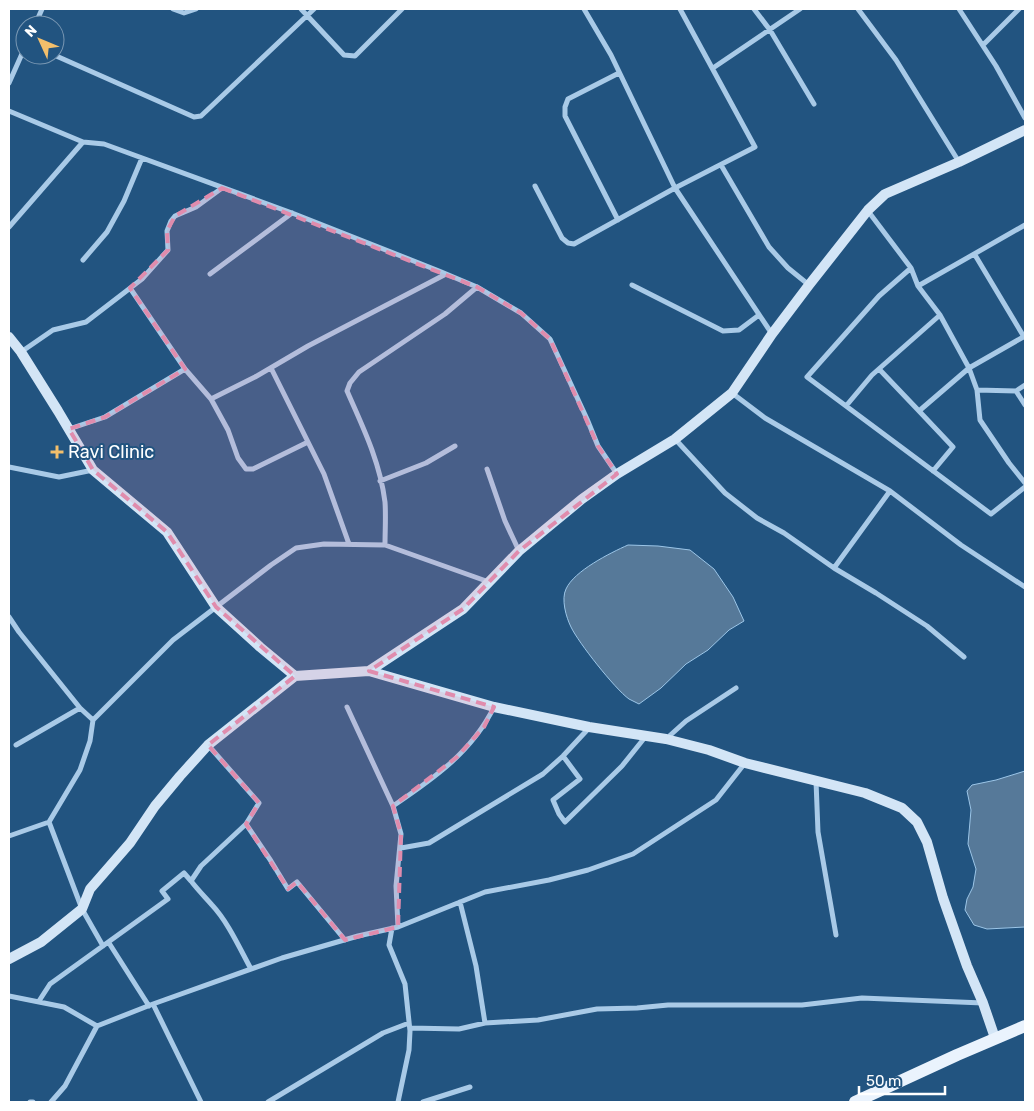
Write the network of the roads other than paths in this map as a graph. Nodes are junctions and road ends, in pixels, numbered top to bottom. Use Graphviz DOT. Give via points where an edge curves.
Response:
graph roads {
  1 [pos="173,9"];
  2 [pos="196,9"];
  3 [pos="301,9"];
  4 [pos="314,9"];
  5 [pos="402,9"];
  6 [pos="584,9"];
  7 [pos="680,9"];
  8 [pos="754,9"];
  9 [pos="800,9"];
  10 [pos="858,9"];
  11 [pos="959,9"];
  12 [pos="1019,9"];
  13 [pos="308,15"];
  14 [pos="770,30"];
  15 [pos="983,46"];
  16 [pos="65,60"];
  17 [pos="17,65"];
  18 [pos="713,68"];
  19 [pos="619,73"];
  20 [pos="9,83"];
  21 [pos="814,104"];
  22 [pos="9,111"];
  23 [pos="1025,118"];
  24 [pos="1025,130"];
  25 [pos="83,142"];
  26 [pos="142,158"];
  27 [pos="959,162"];
  28 [pos="721,165"];
  29 [pos="535,186"];
  30 [pos="222,188"];
  31 [pos="675,188"];
  32 [pos="868,210"];
  33 [pos="292,213"];
  34 [pos="618,220"];
  35 [pos="1025,226"];
  36 [pos="9,227"];
  37 [pos="975,255"];
  38 [pos="83,260"];
  39 [pos="910,268"];
  40 [pos="210,274"];
  41 [pos="446,274"];
  42 [pos="632,285"];
  43 [pos="809,286"];
  44 [pos="918,286"];
  45 [pos="477,287"];
  46 [pos="130,288"];
  47 [pos="759,315"];
  48 [pos="940,315"];
  49 [pos="772,334"];
  50 [pos="1024,336"];
  51 [pos="9,337"];
  52 [pos="21,352"];
  53 [pos="271,368"];
  54 [pos="969,368"];
  55 [pos="185,369"];
  56 [pos="879,369"];
  57 [pos="1025,385"];
  58 [pos="977,390"];
  59 [pos="1016,391"];
  60 [pos="732,393"];
  61 [pos="211,399"];
  62 [pos="1025,405"];
  63 [pos="846,406"];
  64 [pos="919,410"];
  65 [pos="69,430"];
  66 [pos="675,439"];
  67 [pos="308,442"];
  68 [pos="455,446"];
  69 [pos="9,467"];
  70 [pos="93,470"];
  71 [pos="487,470"];
  72 [pos="933,471"];
  73 [pos="617,474"];
  74 [pos="380,481"];
  75 [pos="1025,483"];
  76 [pos="1025,487"];
  77 [pos="890,491"];
  78 [pos="349,544"];
  79 [pos="385,545"];
  80 [pos="520,551"];
  81 [pos="834,568"];
  82 [pos="490,583"];
  83 [pos="1025,587"];
  84 [pos="216,607"];
  85 [pos="9,617"];
  86 [pos="964,657"];
  87 [pos="369,671"];
  88 [pos="295,676"];
  89 [pos="736,688"];
  90 [pos="494,707"];
  91 [pos="80,708"];
  92 [pos="347,708"];
  93 [pos="93,720"];
  94 [pos="589,728"];
  95 [pos="647,736"];
  96 [pos="666,739"];
  97 [pos="16,745"];
  98 [pos="208,745"];
  99 [pos="563,756"];
  100 [pos="745,763"];
  101 [pos="816,781"];
  102 [pos="393,806"];
  103 [pos="49,822"];
  104 [pos="246,824"];
  105 [pos="9,836"];
  106 [pos="401,848"];
  107 [pos="191,881"];
  108 [pos="460,902"];
  109 [pos="82,909"];
  110 [pos="395,927"];
  111 [pos="836,934"];
  112 [pos="345,940"];
  113 [pos="109,942"];
  114 [pos="103,946"];
  115 [pos="9,959"];
  116 [pos="251,969"];
  117 [pos="9,996"];
  118 [pos="39,1001"];
  119 [pos="983,1003"];
  120 [pos="151,1005"];
  121 [pos="485,1023"];
  122 [pos="410,1025"];
  123 [pos="97,1026"];
  124 [pos="1025,1026"];
  125 [pos="995,1038"];
  126 [pos="470,1087"];
  127 [pos="51,1102"];
  128 [pos="201,1102"];
  129 [pos="268,1102"];
  130 [pos="398,1102"];
  131 [pos="423,1102"];
  132 [pos="856,1102"];
  1 -- 2 [label="street" via="184,13"];
  3 -- 13 [label="street"];
  4 -- 13 [label="street"];
  5 -- 13 [label="street" via="356,56 344,55"];
  6 -- 19 [label="street"];
  7 -- 18 [label="street"];
  8 -- 14 [label="street"];
  9 -- 14 [label="street"];
  10 -- 27 [label="street" via="896,60"];
  11 -- 15 [label="street"];
  12 -- 15 [label="street"];
  13 -- 16 [label="street" via="201,116 194,117"];
  14 -- 18 [label="street"];
  14 -- 21 [label="street"];
  15 -- 23 [label="street"];
  17 -- 20 [label="street"];
  18 -- 28 [label="street" via="755,147"];
  19 -- 31 [label="street"];
  19 -- 34 [label="street" via="568,99 565,107 565,116"];
  22 -- 25 [label="street"];
  24 -- 27 [label="main road"];
  25 -- 26 [label="street" via="104,144"];
  25 -- 36 [label="street"];
  26 -- 30 [label="street"];
  26 -- 38 [label="street" via="108,232"];
  27 -- 32 [label="main road" via="885,194"];
  28 -- 31 [label="street"];
  28 -- 43 [label="street" via="769,247"];
  29 -- 34 [label="street" via="562,238 568,243 574,244"];
  30 -- 33 [label="street"];
  30 -- 46 [label="street" via="196,207 175,216 167,231 168,250"];
  31 -- 34 [label="street"];
  31 -- 47 [label="street"];
  32 -- 39 [label="street"];
  32 -- 43 [label="main road"];
  33 -- 40 [label="street"];
  33 -- 41 [label="street"];
  35 -- 37 [label="street"];
  37 -- 44 [label="street"];
  37 -- 50 [label="street"];
  39 -- 44 [label="street"];
  39 -- 63 [label="street" via="879,296 807,377"];
  41 -- 45 [label="street"];
  41 -- 53 [label="street"];
  42 -- 47 [label="street" via="723,331 739,330"];
  43 -- 49 [label="main road"];
  44 -- 48 [label="street"];
  45 -- 73 [label="street" via="521,313 550,339 598,446"];
  45 -- 74 [label="street" via="445,314 359,372 350,384 347,390 371,444"];
  46 -- 52 [label="street" via="86,322 53,330"];
  46 -- 55 [label="street"];
  47 -- 49 [label="street"];
  48 -- 54 [label="street"];
  48 -- 56 [label="street"];
  49 -- 60 [label="main road"];
  50 -- 54 [label="street"];
  51 -- 52 [label="main road"];
  52 -- 65 [label="main road"];
  53 -- 61 [label="street"];
  53 -- 67 [label="street"];
  54 -- 58 [label="street"];
  54 -- 64 [label="street"];
  55 -- 61 [label="street"];
  55 -- 65 [label="street" via="105,417"];
  56 -- 63 [label="street"];
  56 -- 64 [label="street"];
  57 -- 59 [label="street"];
  58 -- 59 [label="street"];
  58 -- 75 [label="street" via="980,420"];
  59 -- 62 [label="street"];
  60 -- 66 [label="main road"];
  60 -- 77 [label="street" via="766,418"];
  61 -- 67 [label="street" via="246,470"];
  63 -- 72 [label="street"];
  64 -- 72 [label="street" via="953,446"];
  65 -- 70 [label="main road"];
  66 -- 73 [label="main road"];
  66 -- 81 [label="street" via="725,493"];
  67 -- 78 [label="street" via="324,474"];
  68 -- 74 [label="street" via="426,464"];
  69 -- 70 [label="street" via="60,477"];
  70 -- 84 [label="main road" via="167,532"];
  71 -- 80 [label="street" via="504,521"];
  72 -- 76 [label="street" via="992,514"];
  73 -- 80 [label="main road"];
  74 -- 79 [label="street" via="385,503"];
  77 -- 81 [label="street"];
  77 -- 83 [label="street" via="961,545"];
  78 -- 79 [label="street"];
  78 -- 84 [label="street" via="296,548"];
  79 -- 82 [label="street"];
  80 -- 82 [label="main road"];
  81 -- 86 [label="street" via="927,626"];
  82 -- 87 [label="main road" via="463,609"];
  84 -- 88 [label="main road"];
  84 -- 93 [label="street" via="174,640"];
  85 -- 91 [label="street"];
  87 -- 88 [label="main road"];
  87 -- 90 [label="main road"];
  88 -- 98 [label="main road"];
  89 -- 96 [label="street" via="686,721"];
  90 -- 94 [label="main road"];
  90 -- 102 [label="street" via="484,726 457,757 439,774"];
  91 -- 93 [label="street"];
  91 -- 97 [label="street"];
  92 -- 102 [label="street"];
  93 -- 103 [label="street" via="80,770"];
  94 -- 95 [label="main road"];
  94 -- 99 [label="street"];
  95 -- 96 [label="main road"];
  95 -- 99 [label="street" via="622,766 564,822 553,800 580,779"];
  96 -- 100 [label="main road"];
  98 -- 104 [label="street" via="259,803"];
  98 -- 109 [label="main road" via="90,889"];
  99 -- 106 [label="street" via="543,774 429,843"];
  100 -- 101 [label="main road"];
  100 -- 108 [label="street" via="716,800 633,854 588,870 485,892"];
  101 -- 111 [label="street" via="818,832"];
  101 -- 119 [label="main road" via="865,793 902,808 917,822 927,842 964,958"];
  102 -- 106 [label="street" via="401,834"];
  103 -- 105 [label="street"];
  103 -- 109 [label="street"];
  104 -- 107 [label="street" via="201,866"];
  104 -- 112 [label="street" via="288,889 297,882"];
  106 -- 110 [label="street"];
  107 -- 113 [label="street" via="184,873 162,891 168,899"];
  107 -- 116 [label="street" via="227,927"];
  108 -- 110 [label="street"];
  108 -- 121 [label="street" via="476,966"];
  109 -- 114 [label="street"];
  109 -- 115 [label="main road" via="41,942"];
  110 -- 112 [label="street"];
  110 -- 122 [label="street" via="389,944 405,984"];
  112 -- 116 [label="street"];
  113 -- 114 [label="street"];
  113 -- 120 [label="street"];
  114 -- 118 [label="street" via="50,984"];
  116 -- 120 [label="street"];
  117 -- 118 [label="street"];
  118 -- 123 [label="street" via="64,1007"];
  119 -- 121 [label="street" via="862,998 802,1005 668,1005 597,1009 538,1020"];
  119 -- 125 [label="main road"];
  120 -- 123 [label="street"];
  120 -- 128 [label="street"];
  121 -- 122 [label="street" via="460,1029"];
  122 -- 129 [label="street" via="383,1033"];
  122 -- 130 [label="street" via="409,1050"];
  123 -- 127 [label="street" via="65,1086"];
  124 -- 125 [label="main road"];
  125 -- 132 [label="main road"];
  126 -- 131 [label="street"];
}
